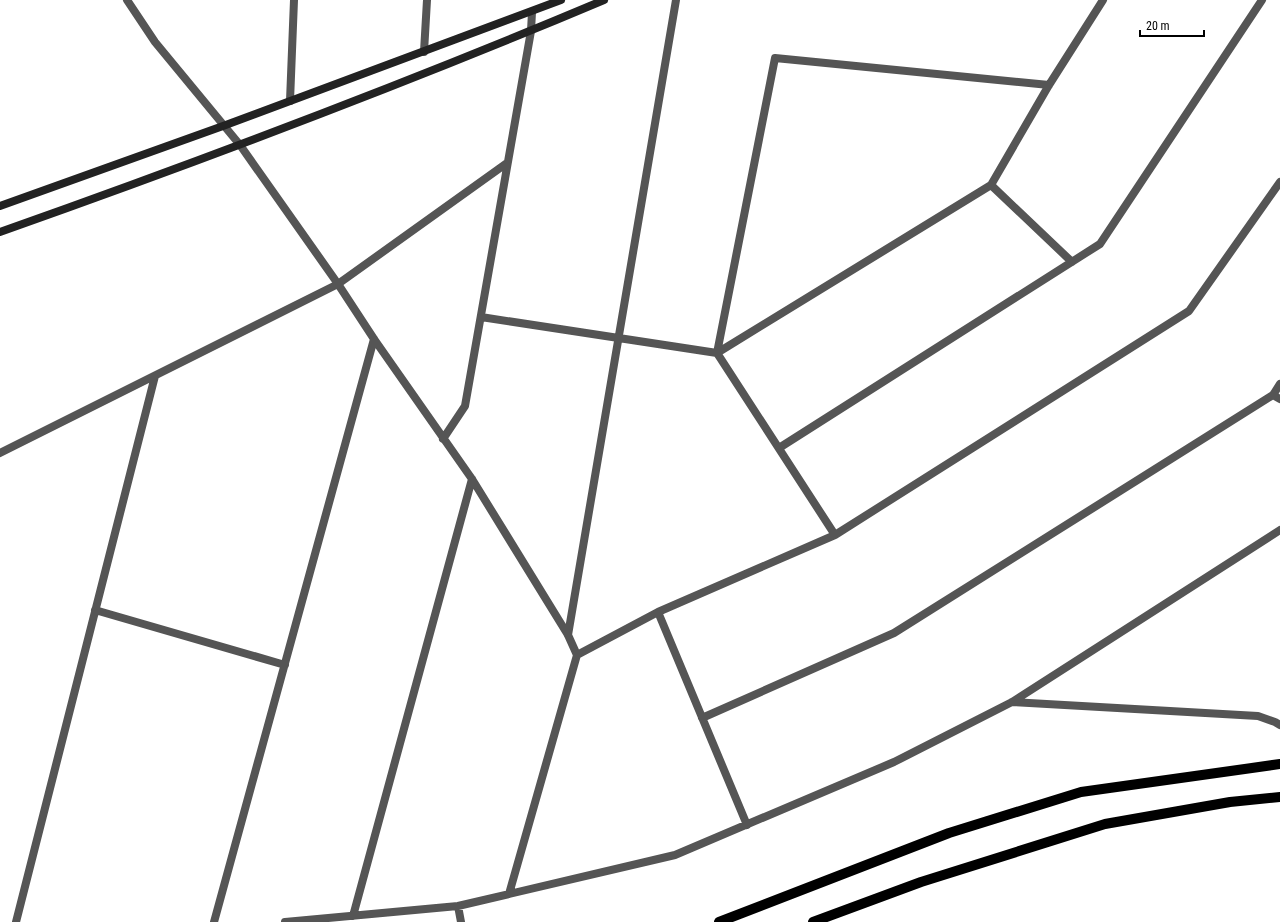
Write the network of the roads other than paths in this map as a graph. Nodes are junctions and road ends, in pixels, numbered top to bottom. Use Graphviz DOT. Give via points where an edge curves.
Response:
graph roads {
  1 [pos="127,0"];
  2 [pos="294,0"];
  3 [pos="427,0"];
  4 [pos="561,0"];
  5 [pos="604,0"];
  6 [pos="676,0"];
  7 [pos="1103,0"];
  8 [pos="1262,0"];
  9 [pos="532,12"];
  10 [pos="531,31"];
  11 [pos="424,52"];
  12 [pos="1048,85"];
  13 [pos="290,101"];
  14 [pos="223,126"];
  15 [pos="240,145"];
  16 [pos="508,163"];
  17 [pos="1280,182"];
  18 [pos="991,185"];
  19 [pos="0,206"];
  20 [pos="0,232"];
  21 [pos="1072,262"];
  22 [pos="338,284"];
  23 [pos="481,317"];
  24 [pos="618,338"];
  25 [pos="374,340"];
  26 [pos="717,354"];
  27 [pos="155,376"];
  28 [pos="1280,384"];
  29 [pos="1276,397"];
  30 [pos="443,439"];
  31 [pos="779,448"];
  32 [pos="0,453"];
  33 [pos="472,479"];
  34 [pos="1280,530"];
  35 [pos="835,535"];
  36 [pos="95,610"];
  37 [pos="658,612"];
  38 [pos="568,635"];
  39 [pos="577,654"];
  40 [pos="285,665"];
  41 [pos="1012,702"];
  42 [pos="702,718"];
  43 [pos="1280,725"];
  44 [pos="1280,764"];
  45 [pos="1280,797"];
  46 [pos="747,824"];
  47 [pos="509,894"];
  48 [pos="458,906"];
  49 [pos="353,916"];
  50 [pos="16,922"];
  51 [pos="214,922"];
  52 [pos="285,922"];
  53 [pos="462,922"];
  54 [pos="719,922"];
  55 [pos="813,922"];
  1 -- 14 [label="street" via="155,42"];
  2 -- 13 [label="street"];
  3 -- 11 [label="street"];
  4 -- 9 [label="street"];
  5 -- 10 [label="street"];
  6 -- 24 [label="street"];
  7 -- 12 [label="street"];
  8 -- 21 [label="street" via="1100,244"];
  9 -- 10 [label="street"];
  9 -- 11 [label="street"];
  10 -- 15 [label="street"];
  10 -- 16 [label="street"];
  11 -- 13 [label="street"];
  12 -- 18 [label="street"];
  12 -- 26 [label="street" via="775,58"];
  13 -- 14 [label="street"];
  14 -- 15 [label="street"];
  14 -- 19 [label="street"];
  15 -- 20 [label="street"];
  15 -- 22 [label="street"];
  16 -- 22 [label="street"];
  16 -- 23 [label="street"];
  17 -- 35 [label="street" via="1189,311"];
  18 -- 21 [label="street"];
  18 -- 26 [label="street"];
  21 -- 31 [label="street"];
  22 -- 25 [label="street"];
  22 -- 27 [label="street"];
  23 -- 24 [label="street"];
  23 -- 30 [label="street" via="465,406"];
  24 -- 26 [label="street"];
  24 -- 38 [label="street"];
  25 -- 30 [label="street"];
  25 -- 40 [label="street"];
  26 -- 31 [label="street"];
  27 -- 32 [label="street"];
  27 -- 36 [label="street"];
  28 -- 29 [label="street"];
  29 -- 42 [label="street" via="894,633"];
  30 -- 33 [label="street"];
  31 -- 35 [label="street"];
  33 -- 38 [label="street"];
  33 -- 49 [label="street"];
  34 -- 41 [label="street"];
  35 -- 37 [label="street"];
  36 -- 40 [label="street"];
  36 -- 50 [label="street"];
  37 -- 39 [label="street"];
  37 -- 42 [label="street"];
  38 -- 39 [label="street"];
  39 -- 47 [label="street"];
  40 -- 51 [label="street"];
  41 -- 43 [label="street" via="1258,716"];
  41 -- 46 [label="street" via="894,762"];
  42 -- 46 [label="street"];
  44 -- 54 [label="main road" via="1081,792 949,833"];
  45 -- 55 [label="main road" via="1230,802 1105,824 921,882"];
  46 -- 47 [label="street" via="675,855"];
  47 -- 48 [label="street"];
  48 -- 49 [label="street"];
  48 -- 53 [label="street"];
  49 -- 52 [label="street"];
}
